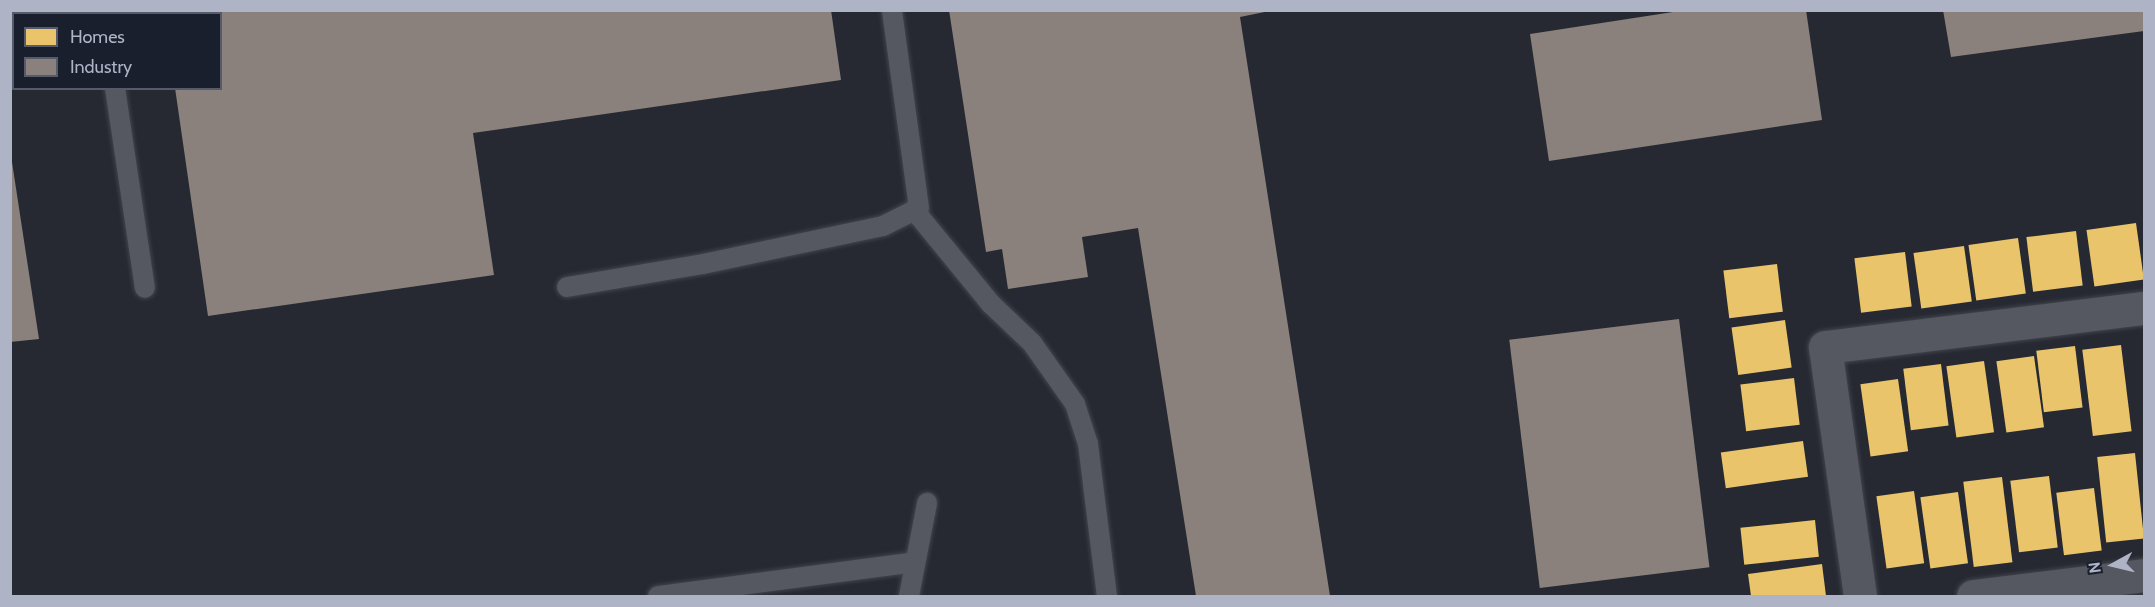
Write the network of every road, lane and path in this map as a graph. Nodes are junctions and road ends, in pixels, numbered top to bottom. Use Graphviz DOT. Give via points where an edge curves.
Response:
graph roads {
  1 [pos="892,10"];
  2 [pos="115,90"];
  3 [pos="914,210"];
  4 [pos="567,287"];
  5 [pos="145,288"];
  6 [pos="2145,308"];
  7 [pos="927,503"];
  8 [pos="915,562"];
  9 [pos="2145,574"];
  10 [pos="658,597"];
  11 [pos="909,597"];
  12 [pos="1107,597"];
  13 [pos="1860,597"];
  14 [pos="1973,597"];
  1 -- 3 [label="lane" via="915,166 919,208"];
  2 -- 5 [label="lane"];
  3 -- 4 [label="lane" via="883,226 703,264"];
  3 -- 12 [label="lane" via="990,304 1032,343 1075,404 1088,444"];
  6 -- 13 [label="street" via="1825,347"];
  7 -- 8 [label="lane"];
  8 -- 10 [label="lane"];
  8 -- 11 [label="lane"];
  9 -- 14 [label="street"];
}
